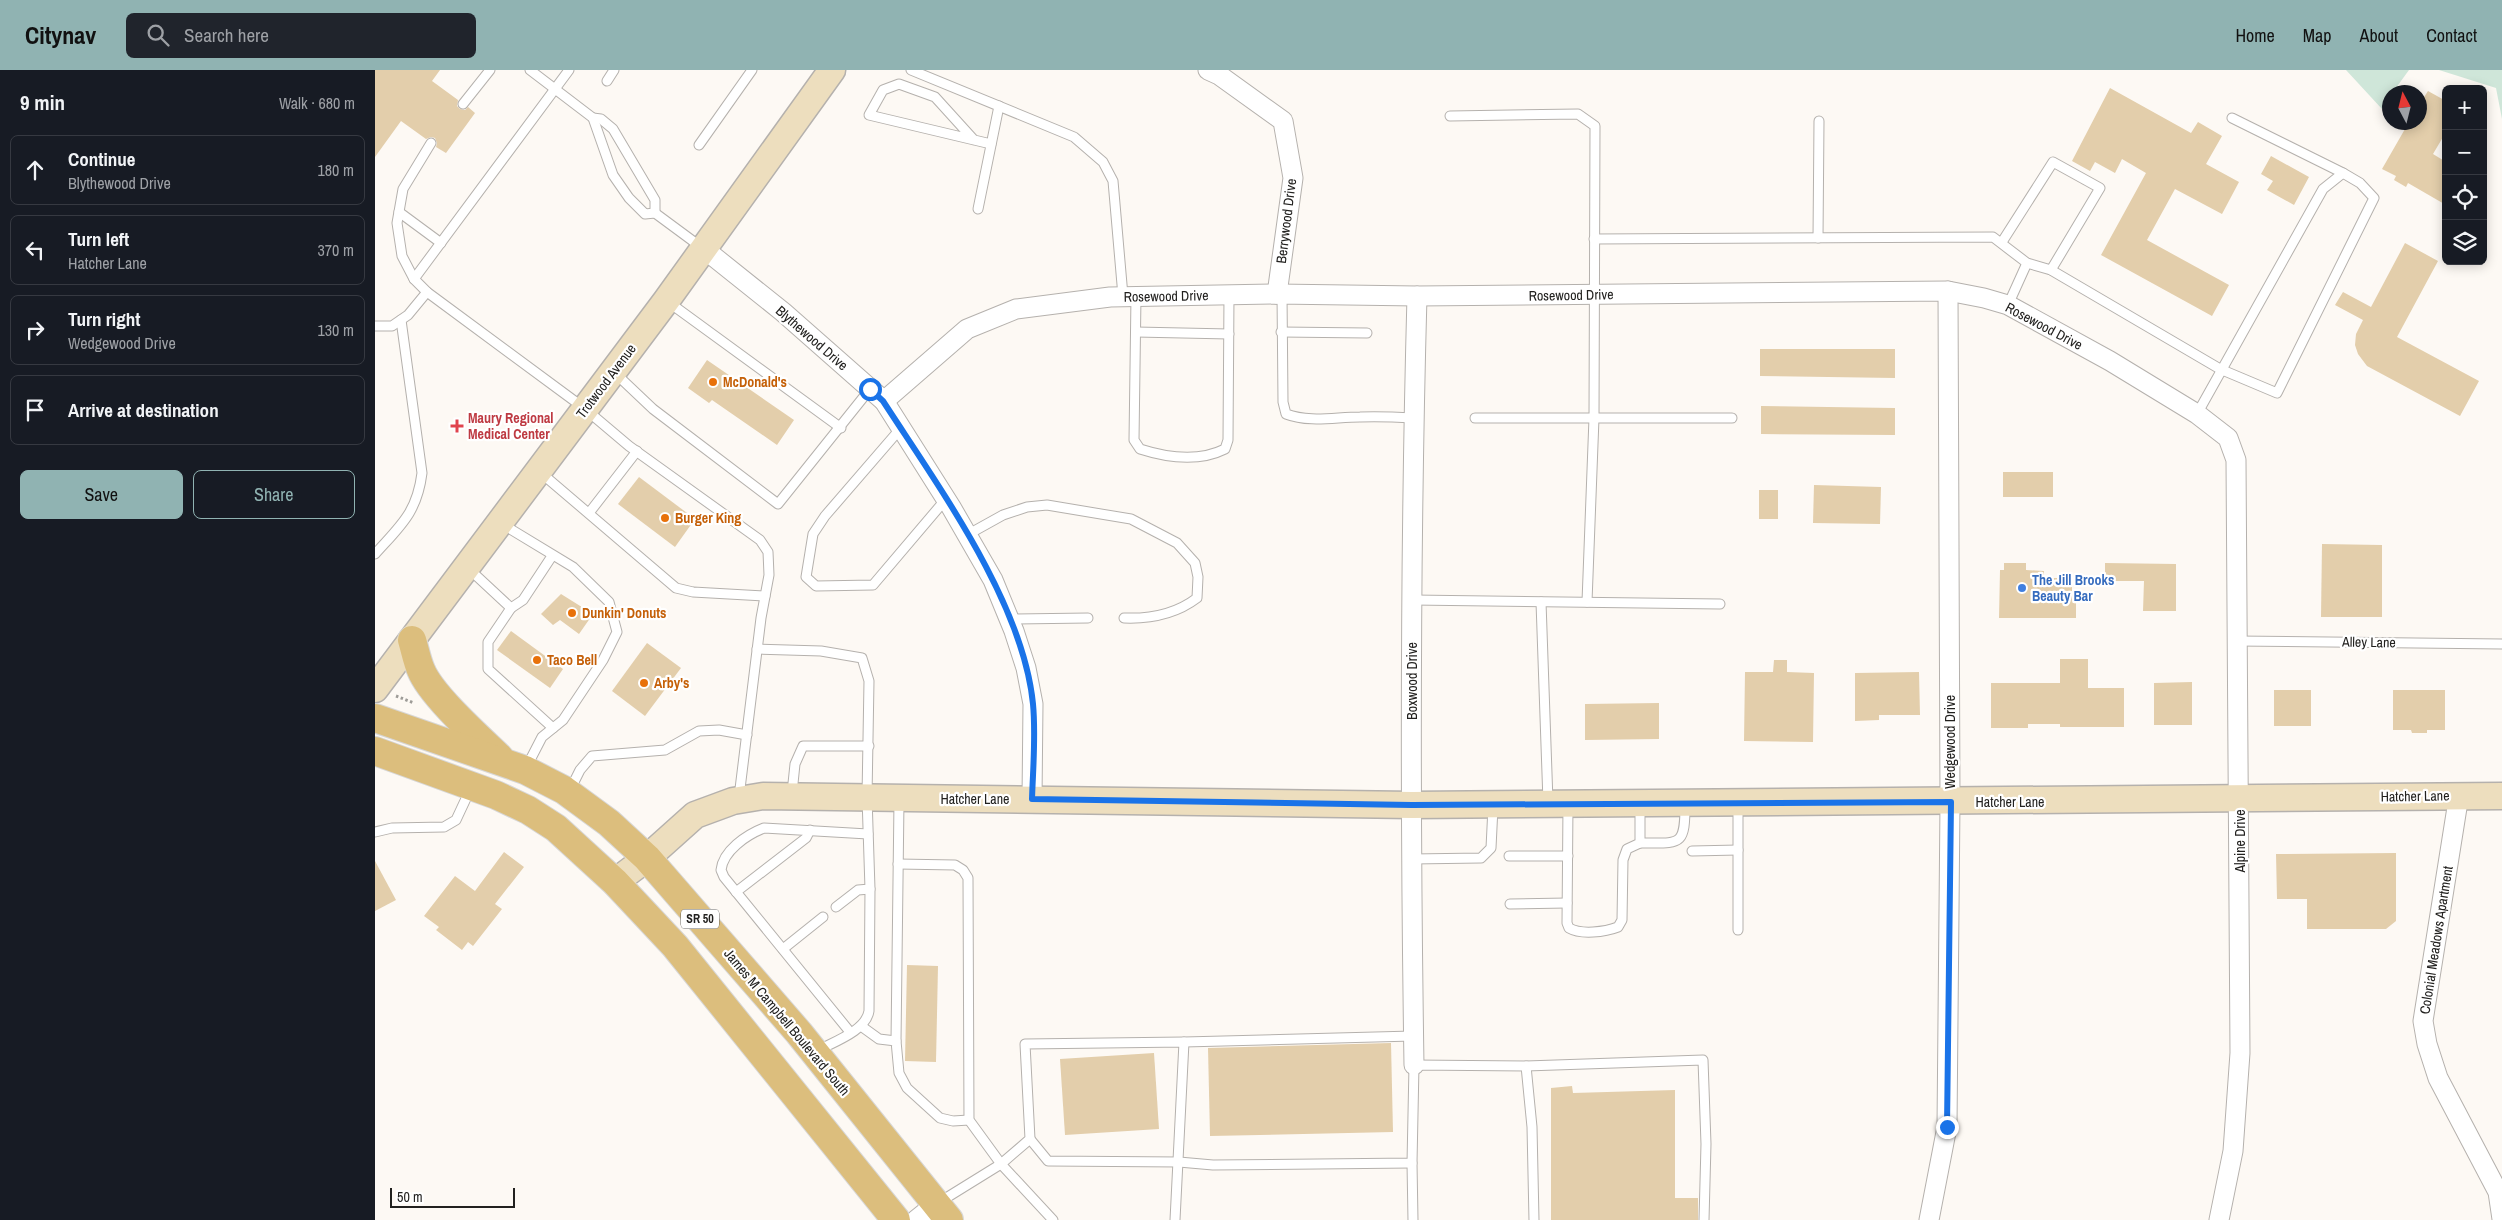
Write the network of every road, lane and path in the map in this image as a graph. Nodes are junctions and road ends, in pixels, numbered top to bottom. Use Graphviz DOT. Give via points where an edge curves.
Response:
graph roads {
  1 [pos="489,70"];
  2 [pos="530,70"];
  3 [pos="569,70"];
  4 [pos="613,70"];
  5 [pos="752,70"];
  6 [pos="832,70"];
  7 [pos="911,70"];
  8 [pos="1207,70"];
  9 [pos="607,80"];
  10 [pos="556,89"];
  11 [pos="463,104"];
  12 [pos="999,106"];
  13 [pos="1450,116"];
  14 [pos="593,118"];
  15 [pos="2232,118"];
  16 [pos="1819,122"];
  17 [pos="974,140"];
  18 [pos="431,143"];
  19 [pos="991,144"];
  20 [pos="699,145"];
  21 [pos="2343,173"];
  22 [pos="978,209"];
  23 [pos="399,212"];
  24 [pos="655,214"];
  25 [pos="1818,238"];
  26 [pos="1594,239"];
  27 [pos="2002,242"];
  28 [pos="441,243"];
  29 [pos="703,248"];
  30 [pos="2027,263"];
  31 [pos="2051,270"];
  32 [pos="415,278"];
  33 [pos="1948,291"];
  34 [pos="427,292"];
  35 [pos="1229,294"];
  36 [pos="1279,294"];
  37 [pos="1594,294"];
  38 [pos="1130,296"];
  39 [pos="1417,296"];
  40 [pos="666,301"];
  41 [pos="2008,305"];
  42 [pos="401,320"];
  43 [pos="375,326"];
  44 [pos="1136,332"];
  45 [pos="1281,332"];
  46 [pos="1367,333"];
  47 [pos="1229,334"];
  48 [pos="2220,369"];
  49 [pos="613,371"];
  50 [pos="877,395"];
  51 [pos="584,408"];
  52 [pos="2197,414"];
  53 [pos="1414,418"];
  54 [pos="1475,418"];
  55 [pos="1594,418"];
  56 [pos="1733,418"];
  57 [pos="841,428"];
  58 [pos="901,428"];
  59 [pos="637,452"];
  60 [pos="2237,460"];
  61 [pos="538,470"];
  62 [pos="946,498"];
  63 [pos="589,513"];
  64 [pos="499,522"];
  65 [pos="967,534"];
  66 [pos="375,554"];
  67 [pos="552,556"];
  68 [pos="466,566"];
  69 [pos="765,596"];
  70 [pos="1413,600"];
  71 [pos="1541,602"];
  72 [pos="1587,602"];
  73 [pos="1720,604"];
  74 [pos="511,608"];
  75 [pos="1088,618"];
  76 [pos="1124,618"];
  77 [pos="1009,619"];
  78 [pos="412,640"];
  79 [pos="2236,641"];
  80 [pos="2502,644"];
  81 [pos="757,649"];
  82 [pos="385,692"];
  83 [pos="414,703"];
  84 [pos="375,718"];
  85 [pos="553,728"];
  86 [pos="747,735"];
  87 [pos="869,746"];
  88 [pos="375,751"];
  89 [pos="514,766"];
  90 [pos="472,786"];
  91 [pos="569,793"];
  92 [pos="2459,795"];
  93 [pos="792,796"];
  94 [pos="2502,796"];
  95 [pos="867,797"];
  96 [pos="899,798"];
  97 [pos="1032,799"];
  98 [pos="739,800"];
  99 [pos="2240,800"];
  100 [pos="1951,802"];
  101 [pos="1738,803"];
  102 [pos="1558,804"];
  103 [pos="1640,804"];
  104 [pos="1685,804"];
  105 [pos="1412,805"];
  106 [pos="1493,805"];
  107 [pos="810,830"];
  108 [pos="375,832"];
  109 [pos="868,834"];
  110 [pos="1640,843"];
  111 [pos="1692,850"];
  112 [pos="1738,850"];
  113 [pos="1509,856"];
  114 [pos="1568,856"];
  115 [pos="647,858"];
  116 [pos="1412,859"];
  117 [pos="898,864"];
  118 [pos="615,882"];
  119 [pos="870,889"];
  120 [pos="736,892"];
  121 [pos="1567,903"];
  122 [pos="1510,904"];
  123 [pos="837,906"];
  124 [pos="823,917"];
  125 [pos="1738,930"];
  126 [pos="783,949"];
  127 [pos="861,1026"];
  128 [pos="850,1032"];
  129 [pos="1413,1036"];
  130 [pos="897,1041"];
  131 [pos="1184,1042"];
  132 [pos="815,1053"];
  133 [pos="1414,1065"];
  134 [pos="1526,1066"];
  135 [pos="969,1120"];
  136 [pos="1029,1140"];
  137 [pos="1179,1162"];
  138 [pos="1412,1162"];
  139 [pos="1001,1164"];
  140 [pos="934,1215"];
  141 [pos="2502,1219"];
  142 [pos="897,1220"];
  143 [pos="1053,1220"];
  144 [pos="1175,1220"];
  145 [pos="1413,1220"];
  146 [pos="1534,1220"];
  147 [pos="1704,1220"];
  148 [pos="1929,1220"];
  149 [pos="2219,1220"];
  1 -- 11 [label="lane"];
  2 -- 10 [label="lane"];
  3 -- 10 [label="lane"];
  4 -- 9 [label="lane"];
  5 -- 20 [label="lane"];
  6 -- 29 [label="street, Trotwood Avenue"];
  7 -- 12 [label="lane"];
  8 -- 36 [label="street, Berrywood Drive" via="1219,75 1283,121 1293,178"];
  10 -- 14 [label="lane"];
  10 -- 28 [label="lane"];
  12 -- 19 [label="lane"];
  12 -- 38 [label="lane" via="1074,137 1103,162 1113,181"];
  13 -- 26 [label="lane" via="1578,114 1595,126"];
  14 -- 24 [label="lane" via="601,119 613,129 655,200"];
  14 -- 24 [label="lane" via="613,176 645,214"];
  15 -- 21 [label="lane"];
  16 -- 25 [label="lane"];
  17 -- 17 [label="lane" via="907,124 869,115 883,90 899,84 935,97"];
  17 -- 19 [label="lane"];
  18 -- 23 [label="lane" via="403,189"];
  19 -- 22 [label="lane"];
  21 -- 48 [label="lane" via="2323,189"];
  21 -- 48 [label="lane" via="2360,182 2374,198 2277,393"];
  23 -- 28 [label="lane"];
  23 -- 32 [label="lane" via="397,223 402,256"];
  24 -- 29 [label="lane"];
  25 -- 26 [label="lane"];
  25 -- 27 [label="lane" via="1993,237"];
  26 -- 37 [label="lane"];
  27 -- 30 [label="lane"];
  27 -- 31 [label="lane" via="2053,162 2076,174 2100,188"];
  28 -- 32 [label="lane"];
  29 -- 40 [label="street, Trotwood Avenue"];
  29 -- 50 [label="street, Blythewood Drive" via="783,312"];
  30 -- 31 [label="lane"];
  30 -- 41 [label="lane"];
  31 -- 48 [label="lane"];
  32 -- 34 [label="lane"];
  33 -- 37 [label="street, Rosewood Drive"];
  33 -- 41 [label="street, Rosewood Drive"];
  33 -- 100 [label="street, Wedgewood Drive"];
  34 -- 42 [label="lane"];
  34 -- 51 [label="lane"];
  35 -- 36 [label="street, Rosewood Drive"];
  35 -- 38 [label="street, Rosewood Drive"];
  35 -- 47 [label="lane"];
  36 -- 39 [label="street, Rosewood Drive"];
  36 -- 45 [label="lane"];
  37 -- 39 [label="street, Rosewood Drive"];
  37 -- 55 [label="lane"];
  38 -- 44 [label="lane"];
  38 -- 50 [label="street, Rosewood Drive" via="1016,309 967,330"];
  39 -- 53 [label="street, Boxwood Drive"];
  40 -- 49 [label="street, Trotwood Avenue"];
  40 -- 57 [label="lane"];
  41 -- 52 [label="street, Rosewood Drive" via="2111,361"];
  42 -- 43 [label="lane" via="392,326"];
  42 -- 66 [label="lane" via="422,473 420,492 415,507"];
  44 -- 47 [label="lane"];
  44 -- 47 [label="lane" via="1134,440 1140,449 1167,458 1212,455 1225,449 1228,440"];
  45 -- 46 [label="lane"];
  45 -- 53 [label="lane" via="1286,414 1296,418 1323,419"];
  48 -- 52 [label="lane"];
  49 -- 51 [label="street, Trotwood Avenue"];
  49 -- 57 [label="lane" via="653,409 778,504"];
  50 -- 57 [label="lane"];
  50 -- 58 [label="street, Blythewood Drive"];
  51 -- 59 [label="lane"];
  51 -- 61 [label="street, Trotwood Avenue"];
  52 -- 60 [label="street, Rosewood Drive" via="2228,438"];
  53 -- 70 [label="street, Boxwood Drive"];
  54 -- 55 [label="lane"];
  55 -- 56 [label="lane"];
  55 -- 72 [label="lane"];
  58 -- 62 [label="street, Blythewood Drive"];
  58 -- 62 [label="lane" via="813,534 806,577 816,586 873,585"];
  59 -- 63 [label="lane"];
  59 -- 69 [label="lane" via="761,540 768,552 769,575"];
  60 -- 79 [label="street, Alpine Drive"];
  61 -- 63 [label="lane"];
  61 -- 64 [label="street, Trotwood Avenue"];
  62 -- 65 [label="street, Blythewood Drive"];
  63 -- 69 [label="lane" via="676,588"];
  64 -- 67 [label="lane"];
  64 -- 68 [label="street, Trotwood Avenue"];
  65 -- 76 [label="lane" via="1003,514 1027,506 1047,505 1131,519 1177,543 1195,563 1197,598 1184,608 1143,618"];
  65 -- 77 [label="street, Blythewood Drive" via="993,580"];
  67 -- 74 [label="lane" via="523,600"];
  67 -- 85 [label="lane" via="573,567 609,602 617,632 603,660 563,720"];
  68 -- 74 [label="lane"];
  68 -- 78 [label="street, Trotwood Avenue"];
  69 -- 81 [label="lane"];
  70 -- 71 [label="lane"];
  70 -- 105 [label="street, Boxwood Drive"];
  71 -- 72 [label="lane"];
  71 -- 102 [label="lane"];
  72 -- 73 [label="lane"];
  74 -- 85 [label="lane" via="488,642 488,670"];
  75 -- 77 [label="lane"];
  77 -- 97 [label="street, Blythewood Drive" via="1026,668 1033,704"];
  78 -- 82 [label="street, Trotwood Avenue"];
  78 -- 89 [label="main road" via="421,671 429,683 458,716"];
  79 -- 80 [label="lane, Alley Lane"];
  79 -- 99 [label="street, Alpine Drive"];
  81 -- 86 [label="lane"];
  81 -- 87 [label="lane" via="821,651 862,658 869,681"];
  82 -- 83 [label="path"];
  84 -- 89 [label="main road, James M Campbell Boulevard South / SR 50"];
  85 -- 89 [label="lane"];
  86 -- 91 [label="lane" via="719,730 699,731 665,750 592,756 580,770"];
  86 -- 98 [label="lane"];
  87 -- 93 [label="lane" via="803,746 795,764"];
  87 -- 95 [label="lane"];
  88 -- 90 [label="main road"];
  89 -- 91 [label="main road, James M Campbell Boulevard South / SR 50"];
  90 -- 108 [label="lane" via="456,820 445,827 392,828"];
  90 -- 118 [label="main road" via="528,810 556,828"];
  91 -- 115 [label="main road, James M Campbell Boulevard South / SR 50" via="609,823"];
  92 -- 94 [label="street, Hatcher Lane"];
  92 -- 99 [label="street, Hatcher Lane"];
  92 -- 141 [label="street, Colonial Meadows Apartment" via="2423,1021 2438,1078 2498,1192"];
  93 -- 95 [label="street, Hatcher Lane"];
  93 -- 98 [label="street, Hatcher Lane"];
  95 -- 96 [label="street, Hatcher Lane"];
  95 -- 109 [label="lane"];
  96 -- 97 [label="street, Hatcher Lane"];
  96 -- 117 [label="lane"];
  97 -- 105 [label="street, Hatcher Lane"];
  98 -- 115 [label="street, Hatcher Lane" via="695,815"];
  99 -- 100 [label="street, Hatcher Lane"];
  99 -- 149 [label="street, Alpine Drive" via="2240,1053 2233,1151"];
  100 -- 101 [label="street, Hatcher Lane"];
  100 -- 148 [label="street, Wedgewood Drive" via="1947,1127"];
  101 -- 104 [label="street, Hatcher Lane"];
  101 -- 112 [label="lane"];
  102 -- 103 [label="street, Hatcher Lane"];
  102 -- 106 [label="street, Hatcher Lane"];
  102 -- 114 [label="lane"];
  103 -- 104 [label="street, Hatcher Lane"];
  103 -- 110 [label="lane"];
  104 -- 110 [label="lane" via="1685,832 1680,839 1672,843"];
  105 -- 106 [label="street, Hatcher Lane"];
  105 -- 116 [label="street, Boxwood Drive"];
  106 -- 116 [label="lane" via="1491,848 1486,855 1481,858"];
  107 -- 109 [label="lane"];
  107 -- 120 [label="lane" via="806,838"];
  107 -- 120 [label="lane" via="763,828 726,854 721,870"];
  109 -- 119 [label="lane"];
  110 -- 121 [label="lane" via="1627,849 1623,860 1622,920 1618,927 1575,931 1567,923"];
  111 -- 112 [label="lane"];
  112 -- 125 [label="lane"];
  113 -- 114 [label="lane"];
  114 -- 121 [label="lane"];
  115 -- 118 [label="street, Hatcher Lane"];
  115 -- 132 [label="main road, James M Campbell Boulevard South / SR 50"];
  116 -- 129 [label="street, Boxwood Drive"];
  117 -- 130 [label="lane"];
  117 -- 135 [label="lane" via="955,865 968,878"];
  118 -- 142 [label="main road" via="675,946"];
  119 -- 123 [label="lane" via="858,890"];
  119 -- 127 [label="lane" via="869,1011"];
  120 -- 126 [label="lane"];
  121 -- 122 [label="lane"];
  124 -- 126 [label="lane"];
  126 -- 128 [label="lane"];
  127 -- 128 [label="lane"];
  127 -- 130 [label="lane" via="879,1039"];
  128 -- 132 [label="lane"];
  129 -- 131 [label="lane"];
  129 -- 133 [label="street, Boxwood Drive"];
  130 -- 135 [label="lane" via="899,1073 907,1088 940,1118"];
  131 -- 136 [label="lane" via="1025,1044"];
  131 -- 137 [label="lane"];
  132 -- 140 [label="main road, James M Campbell Boulevard South / SR 50"];
  133 -- 134 [label="lane"];
  133 -- 138 [label="lane"];
  134 -- 146 [label="lane" via="1532,1127"];
  134 -- 147 [label="lane" via="1703,1060"];
  135 -- 139 [label="lane"];
  136 -- 137 [label="lane" via="1048,1161"];
  136 -- 139 [label="lane"];
  137 -- 138 [label="lane" via="1213,1165"];
  137 -- 144 [label="lane"];
  138 -- 145 [label="lane"];
  139 -- 140 [label="lane"];
  139 -- 143 [label="lane"];
}
